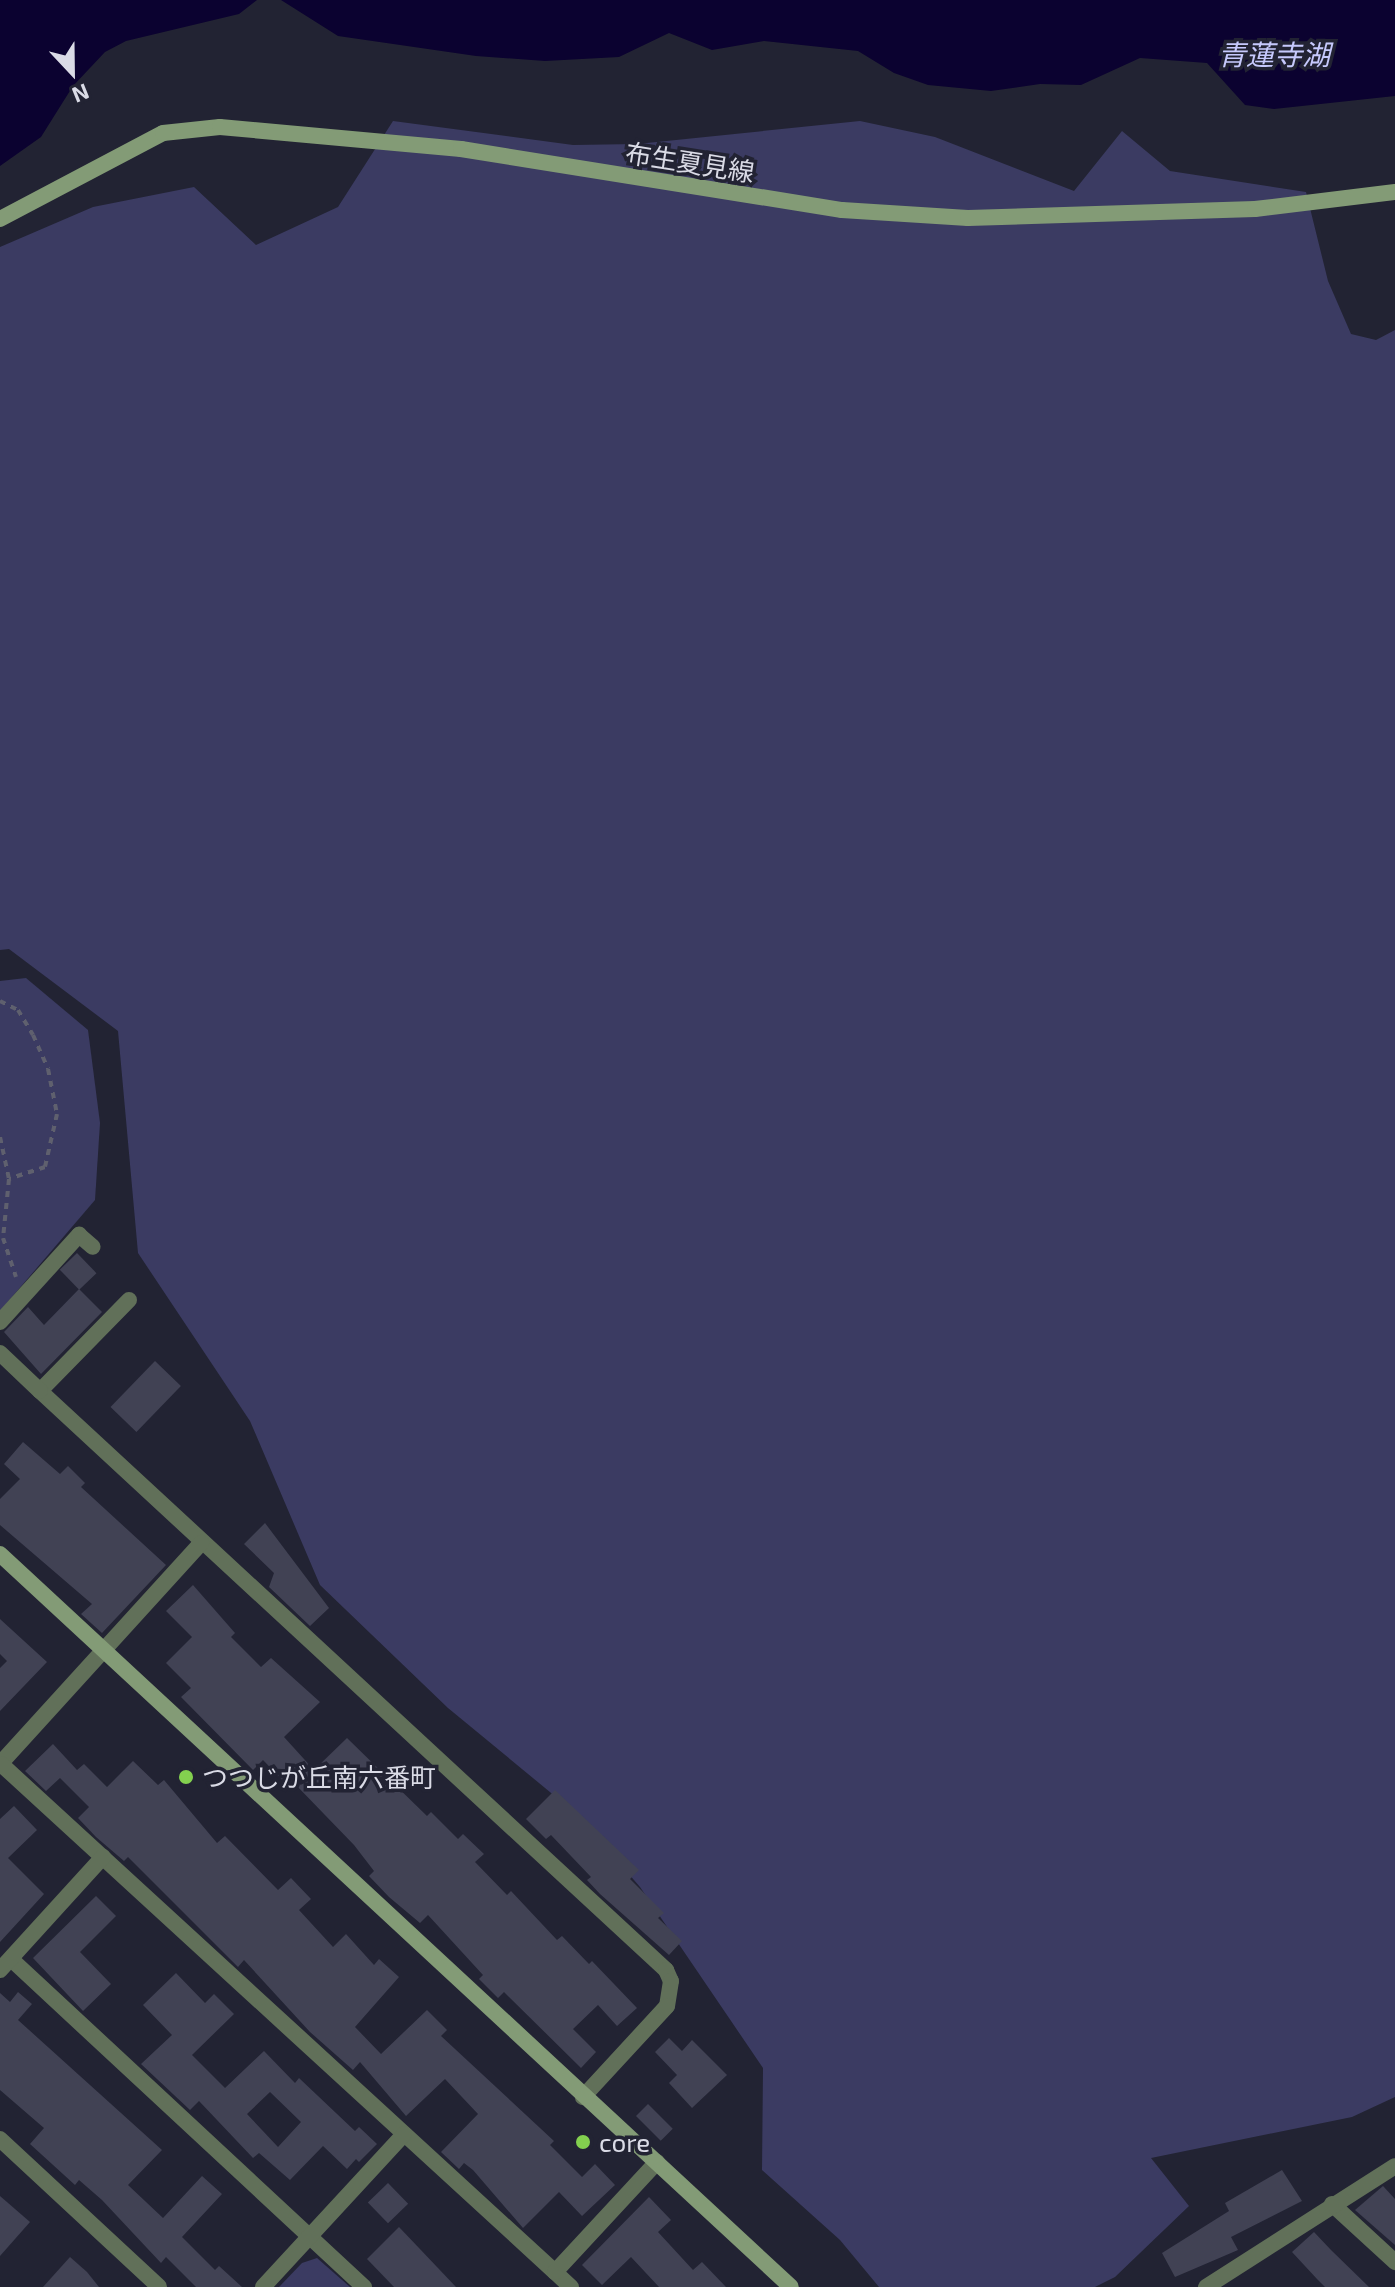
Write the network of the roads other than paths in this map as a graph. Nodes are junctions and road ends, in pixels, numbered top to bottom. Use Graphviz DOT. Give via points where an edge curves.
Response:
graph roads {
  1 [pos="1395,192"];
  2 [pos="0,219"];
  3 [pos="93,1247"];
  4 [pos="129,1300"];
  5 [pos="0,1322"];
  6 [pos="0,1353"];
  7 [pos="40,1391"];
  8 [pos="201,1543"];
  9 [pos="0,1554"];
  10 [pos="103,1652"];
  11 [pos="0,1764"];
  12 [pos="103,1857"];
  13 [pos="5,1964"];
  14 [pos="583,2097"];
  15 [pos="404,2134"];
  16 [pos="0,2139"];
  17 [pos="657,2162"];
  18 [pos="1395,2166"];
  19 [pos="1332,2204"];
  20 [pos="310,2237"];
  21 [pos="1395,2262"];
  22 [pos="555,2272"];
  23 [pos="1213,2285"];
  24 [pos="159,2287"];
  25 [pos="263,2287"];
  26 [pos="364,2287"];
  27 [pos="571,2287"];
  28 [pos="791,2287"];
  1 -- 2 [label="main road, 布生夏見線" via="1255,209 968,218 842,210 461,149 220,127 163,133"];
  3 -- 5 [label="street" via="79,1235"];
  4 -- 7 [label="street"];
  6 -- 7 [label="street"];
  7 -- 8 [label="street"];
  8 -- 10 [label="street"];
  8 -- 14 [label="street" via="666,1970 671,1981 667,2006"];
  9 -- 10 [label="main road"];
  10 -- 11 [label="street"];
  10 -- 14 [label="main road"];
  11 -- 12 [label="street"];
  12 -- 13 [label="street"];
  12 -- 15 [label="street"];
  13 -- 20 [label="street"];
  14 -- 17 [label="main road"];
  15 -- 20 [label="street"];
  15 -- 22 [label="street"];
  16 -- 24 [label="street"];
  17 -- 22 [label="street"];
  17 -- 28 [label="main road"];
  18 -- 19 [label="street"];
  19 -- 21 [label="street"];
  19 -- 23 [label="street"];
  20 -- 25 [label="street"];
  20 -- 26 [label="street"];
  22 -- 27 [label="street"];
}
